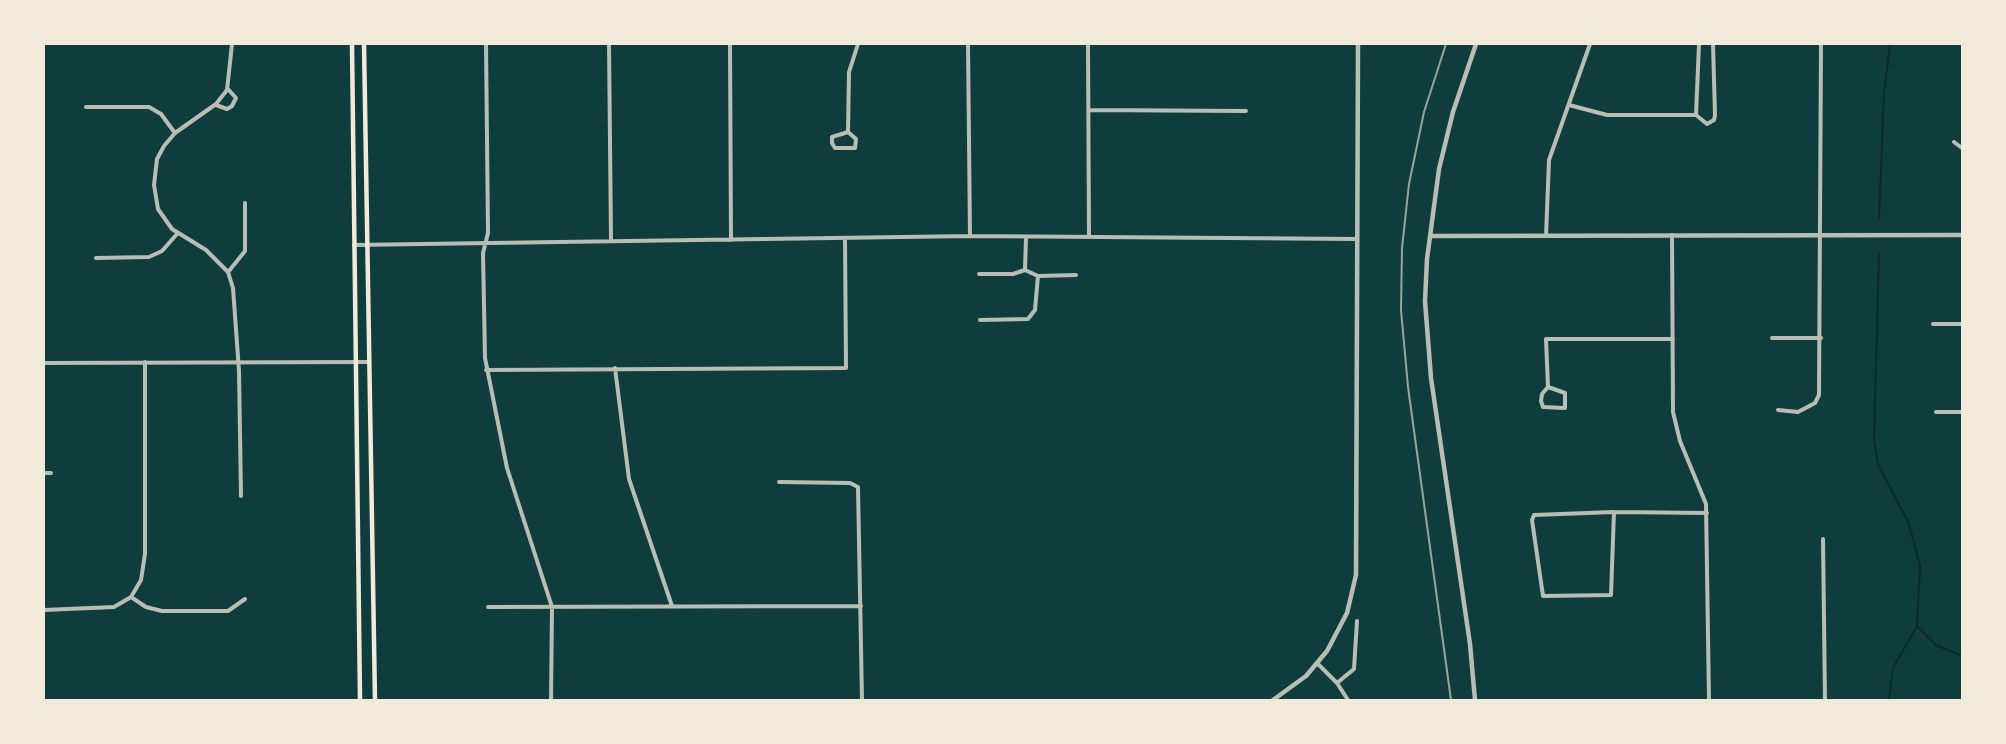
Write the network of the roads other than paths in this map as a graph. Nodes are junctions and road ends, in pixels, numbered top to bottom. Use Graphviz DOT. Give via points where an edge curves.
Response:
graph roads {
  1 [pos="232,44"];
  2 [pos="352,44"];
  3 [pos="364,44"];
  4 [pos="486,44"];
  5 [pos="609,44"];
  6 [pos="729,44"];
  7 [pos="858,44"];
  8 [pos="968,44"];
  9 [pos="1088,44"];
  10 [pos="1358,44"];
  11 [pos="1476,44"];
  12 [pos="1590,44"];
  13 [pos="1699,44"];
  14 [pos="1713,44"];
  15 [pos="1821,44"];
  16 [pos="227,88"];
  17 [pos="216,105"];
  18 [pos="1569,105"];
  19 [pos="86,107"];
  20 [pos="1089,110"];
  21 [pos="1246,111"];
  22 [pos="1696,115"];
  23 [pos="848,132"];
  24 [pos="175,133"];
  25 [pos="1954,142"];
  26 [pos="1962,148"];
  27 [pos="245,203"];
  28 [pos="177,234"];
  29 [pos="1672,234"];
  30 [pos="1821,235"];
  31 [pos="970,236"];
  32 [pos="1089,236"];
  33 [pos="1430,236"];
  34 [pos="1546,236"];
  35 [pos="1962,236"];
  36 [pos="845,237"];
  37 [pos="1026,237"];
  38 [pos="1357,239"];
  39 [pos="611,240"];
  40 [pos="731,240"];
  41 [pos="486,242"];
  42 [pos="354,244"];
  43 [pos="367,244"];
  44 [pos="96,258"];
  45 [pos="1025,270"];
  46 [pos="228,272"];
  47 [pos="979,274"];
  48 [pos="1076,275"];
  49 [pos="1038,276"];
  50 [pos="980,320"];
  51 [pos="1933,324"];
  52 [pos="1962,324"];
  53 [pos="1772,338"];
  54 [pos="1821,338"];
  55 [pos="1673,339"];
  56 [pos="146,362"];
  57 [pos="238,362"];
  58 [pos="356,362"];
  59 [pos="369,362"];
  60 [pos="44,363"];
  61 [pos="615,368"];
  62 [pos="486,370"];
  63 [pos="1548,387"];
  64 [pos="1778,410"];
  65 [pos="1936,412"];
  66 [pos="1962,412"];
  67 [pos="44,472"];
  68 [pos="51,473"];
  69 [pos="779,482"];
  70 [pos="241,496"];
  71 [pos="1614,512"];
  72 [pos="1707,513"];
  73 [pos="1823,539"];
  74 [pos="131,597"];
  75 [pos="245,599"];
  76 [pos="672,606"];
  77 [pos="861,606"];
  78 [pos="488,607"];
  79 [pos="552,607"];
  80 [pos="44,610"];
  81 [pos="1357,621"];
  82 [pos="1318,664"];
  83 [pos="1337,683"];
  84 [pos="360,700"];
  85 [pos="375,700"];
  86 [pos="551,700"];
  87 [pos="862,700"];
  88 [pos="1273,700"];
  89 [pos="1348,700"];
  90 [pos="1475,700"];
  91 [pos="1709,700"];
  92 [pos="1825,700"];
  1 -- 16 [label="street"];
  2 -- 42 [label="main road"];
  3 -- 43 [label="main road"];
  4 -- 41 [label="street"];
  5 -- 39 [label="street"];
  6 -- 40 [label="street"];
  7 -- 23 [label="street" via="849,72"];
  8 -- 31 [label="street"];
  9 -- 20 [label="street"];
  10 -- 38 [label="street"];
  11 -- 33 [label="street" via="1448,129"];
  12 -- 18 [label="street"];
  13 -- 22 [label="street"];
  14 -- 22 [label="street" via="1714,120 1707,124"];
  15 -- 30 [label="street"];
  16 -- 17 [label="street"];
  16 -- 17 [label="street" via="236,98 232,106"];
  17 -- 24 [label="street"];
  18 -- 22 [label="street" via="1608,115"];
  18 -- 34 [label="street" via="1549,160"];
  19 -- 24 [label="street" via="149,107 161,114"];
  20 -- 21 [label="street"];
  20 -- 32 [label="street"];
  23 -- 23 [label="street" via="832,137 835,148 855,148 856,139"];
  24 -- 28 [label="street" via="157,159 154,185 158,209"];
  25 -- 26 [label="street"];
  27 -- 46 [label="street" via="245,251"];
  28 -- 44 [label="street" via="149,257"];
  28 -- 46 [label="street" via="206,250"];
  29 -- 30 [label="street"];
  29 -- 34 [label="street"];
  29 -- 55 [label="street"];
  30 -- 35 [label="street"];
  30 -- 54 [label="street"];
  31 -- 36 [label="street"];
  31 -- 37 [label="street"];
  32 -- 37 [label="street"];
  32 -- 38 [label="street"];
  33 -- 34 [label="street"];
  33 -- 90 [label="street" via="1425,292 1428,350"];
  36 -- 40 [label="street"];
  36 -- 61 [label="street" via="846,368"];
  37 -- 45 [label="street"];
  38 -- 82 [label="street" via="1356,575 1342,623"];
  39 -- 40 [label="street"];
  39 -- 41 [label="street"];
  41 -- 43 [label="street"];
  41 -- 62 [label="street"];
  42 -- 43 [label="street"];
  42 -- 58 [label="main road"];
  43 -- 59 [label="main road"];
  45 -- 47 [label="street"];
  45 -- 49 [label="street"];
  46 -- 57 [label="street" via="233,288"];
  48 -- 49 [label="street"];
  49 -- 50 [label="street" via="1035,310 1028,319"];
  51 -- 52 [label="street"];
  53 -- 54 [label="street"];
  54 -- 64 [label="street" via="1818,399 1798,412"];
  55 -- 63 [label="street" via="1546,339"];
  55 -- 72 [label="street" via="1673,412 1680,441 1705,497"];
  56 -- 57 [label="street"];
  56 -- 60 [label="street"];
  56 -- 74 [label="street" via="145,554 141,579"];
  57 -- 58 [label="street"];
  57 -- 70 [label="street"];
  58 -- 59 [label="street"];
  58 -- 84 [label="main road"];
  59 -- 85 [label="main road"];
  61 -- 62 [label="street"];
  61 -- 76 [label="street" via="629,479"];
  62 -- 79 [label="street" via="511,482"];
  63 -- 63 [label="street" via="1565,393 1565,408 1543,407 1542,394"];
  65 -- 66 [label="street"];
  67 -- 68 [label="street"];
  69 -- 77 [label="street" via="855,484"];
  71 -- 71 [label="street" via="1534,514 1543,596 1611,595"];
  71 -- 72 [label="street"];
  72 -- 91 [label="street"];
  73 -- 92 [label="street"];
  74 -- 75 [label="street" via="162,611 228,611"];
  74 -- 80 [label="street" via="120,605 103,609"];
  76 -- 77 [label="street"];
  76 -- 79 [label="street"];
  77 -- 87 [label="street"];
  78 -- 79 [label="street"];
  79 -- 86 [label="street"];
  81 -- 83 [label="street" via="1354,669"];
  82 -- 83 [label="street"];
  82 -- 88 [label="street"];
  83 -- 89 [label="street"];
}
